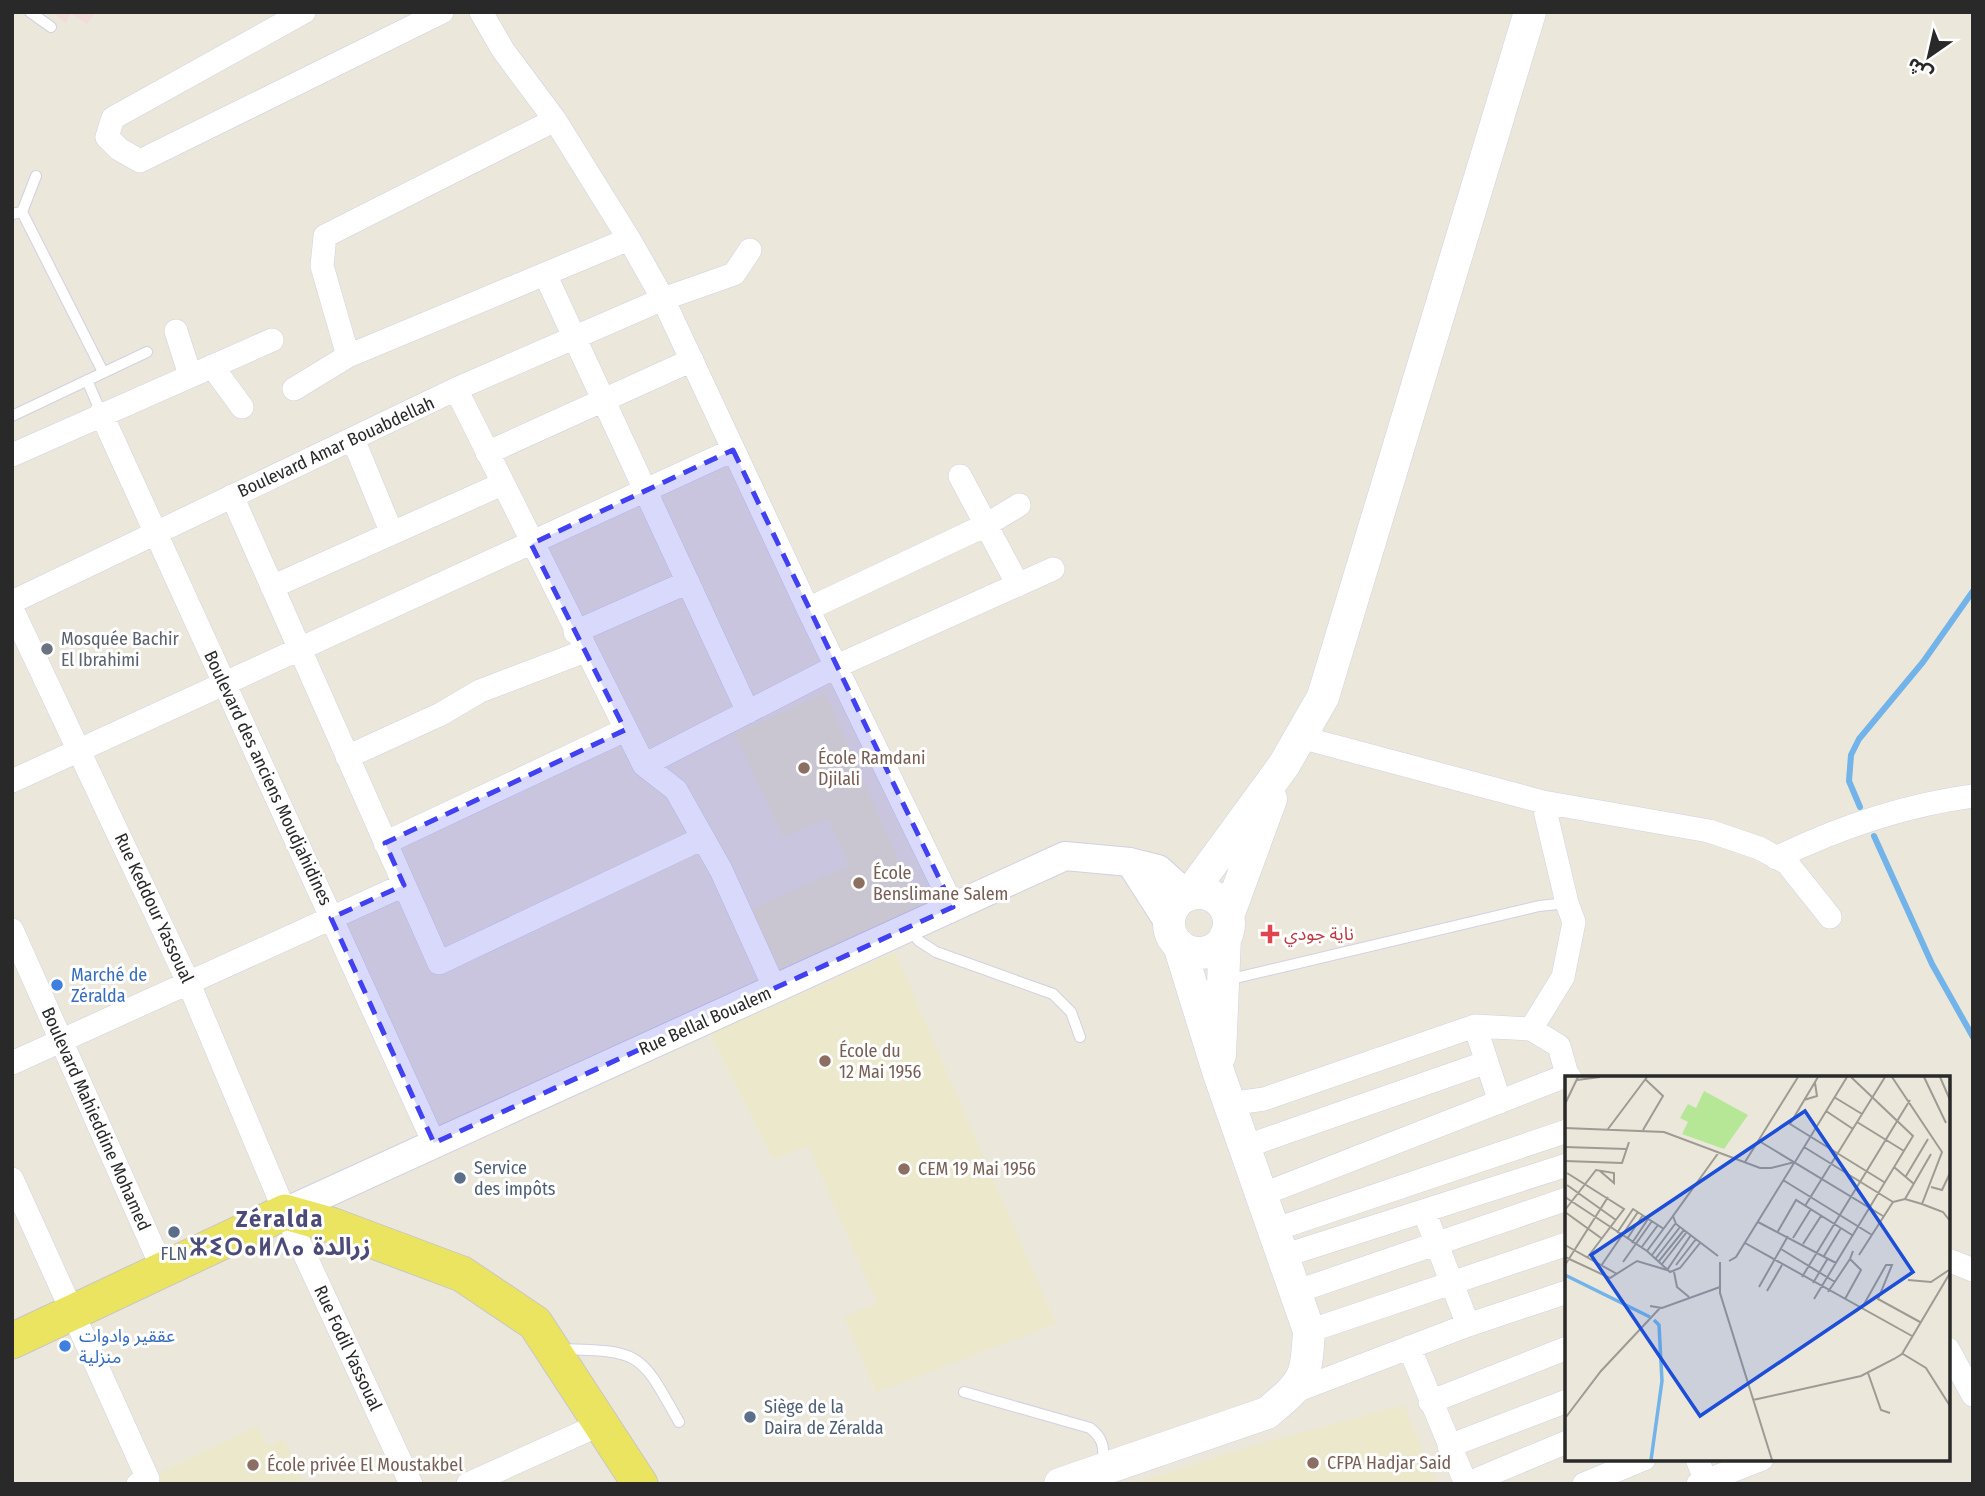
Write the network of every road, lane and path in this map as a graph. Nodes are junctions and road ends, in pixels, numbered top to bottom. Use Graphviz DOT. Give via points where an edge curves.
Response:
graph roads {
  1 [pos="30,12"];
  2 [pos="304,12"];
  3 [pos="442,12"];
  4 [pos="481,12"];
  5 [pos="1530,12"];
  6 [pos="51,27"];
  7 [pos="555,120"];
  8 [pos="36,176"];
  9 [pos="17,213"];
  10 [pos="629,239"];
  11 [pos="750,250"];
  12 [pos="545,274"];
  13 [pos="663,299"];
  14 [pos="176,331"];
  15 [pos="574,338"];
  16 [pos="272,340"];
  17 [pos="146,352"];
  18 [pos="348,356"];
  19 [pos="692,360"];
  20 [pos="212,366"];
  21 [pos="103,372"];
  22 [pos="190,375"];
  23 [pos="87,380"];
  24 [pos="294,389"];
  25 [pos="456,389"];
  26 [pos="604,400"];
  27 [pos="242,407"];
  28 [pos="101,413"];
  29 [pos="12,416"];
  30 [pos="353,439"];
  31 [pos="733,450"];
  32 [pos="487,453"];
  33 [pos="12,455"];
  34 [pos="960,476"];
  35 [pos="502,484"];
  36 [pos="645,490"];
  37 [pos="232,496"];
  38 [pos="1019,505"];
  39 [pos="986,525"];
  40 [pos="391,531"];
  41 [pos="156,533"];
  42 [pos="531,544"];
  43 [pos="1053,569"];
  44 [pos="688,582"];
  45 [pos="1018,585"];
  46 [pos="272,587"];
  47 [pos="12,602"];
  48 [pos="12,609"];
  49 [pos="807,609"];
  50 [pos="580,642"];
  51 [pos="300,651"];
  52 [pos="838,666"];
  53 [pos="225,685"];
  54 [pos="748,712"];
  55 [pos="625,730"];
  56 [pos="1300,737"];
  57 [pos="79,751"];
  58 [pos="347,757"];
  59 [pos="643,765"];
  60 [pos="1284,765"];
  61 [pos="12,781"];
  62 [pos="1973,796"];
  63 [pos="1543,802"];
  64 [pos="703,838"];
  65 [pos="385,843"];
  66 [pos="1776,858"];
  67 [pos="1130,862"];
  68 [pos="404,885"];
  69 [pos="1188,895"];
  70 [pos="1567,903"];
  71 [pos="953,907"];
  72 [pos="1830,917"];
  73 [pos="331,918"];
  74 [pos="1227,927"];
  75 [pos="908,928"];
  76 [pos="12,930"];
  77 [pos="1174,934"];
  78 [pos="1224,981"];
  79 [pos="189,984"];
  80 [pos="775,989"];
  81 [pos="1475,1026"];
  82 [pos="1531,1029"];
  83 [pos="1080,1037"];
  84 [pos="61,1041"];
  85 [pos="1487,1062"];
  86 [pos="12,1063"];
  87 [pos="1219,1074"];
  88 [pos="1569,1076"];
  89 [pos="1565,1078"];
  90 [pos="1500,1102"];
  91 [pos="1229,1104"];
  92 [pos="1565,1132"];
  93 [pos="434,1143"];
  94 [pos="1244,1147"];
  95 [pos="1565,1166"];
  96 [pos="12,1179"];
  97 [pos="1261,1195"];
  98 [pos="1565,1200"];
  99 [pos="1424,1211"];
  100 [pos="285,1212"];
  101 [pos="1278,1243"];
  102 [pos="1438,1243"];
  103 [pos="1565,1245"];
  104 [pos="1950,1261"];
  105 [pos="163,1270"];
  106 [pos="1973,1270"];
  107 [pos="1452,1283"];
  108 [pos="1295,1292"];
  109 [pos="1565,1293"];
  110 [pos="72,1313"];
  111 [pos="1468,1325"];
  112 [pos="1309,1331"];
  113 [pos="12,1341"];
  114 [pos="551,1348"];
  115 [pos="1409,1348"];
  116 [pos="1565,1349"];
  117 [pos="1950,1355"];
  118 [pos="1962,1389"];
  119 [pos="964,1392"];
  120 [pos="1293,1392"];
  121 [pos="1430,1402"];
  122 [pos="1565,1402"];
  123 [pos="679,1422"];
  124 [pos="601,1424"];
  125 [pos="1565,1443"];
  126 [pos="1449,1446"];
  127 [pos="1639,1461"];
  128 [pos="1698,1461"];
  129 [pos="1757,1461"];
  130 [pos="1101,1470"];
  131 [pos="1704,1483"];
  132 [pos="138,1484"];
  133 [pos="411,1484"];
  134 [pos="468,1484"];
  135 [pos="640,1484"];
  136 [pos="1060,1484"];
  137 [pos="1466,1484"];
  138 [pos="1584,1484"];
  1 -- 6 [label="lane"];
  2 -- 3 [label="street" via="113,118 107,137 140,161"];
  4 -- 7 [label="street"];
  5 -- 56 [label="main road" via="1323,697"];
  7 -- 10 [label="street"];
  7 -- 18 [label="street" via="325,236 322,266"];
  8 -- 9 [label="lane"];
  9 -- 21 [label="lane"];
  10 -- 12 [label="street"];
  10 -- 13 [label="street"];
  11 -- 13 [label="street, Boulevard Amar Bouabdellah" via="734,274"];
  12 -- 15 [label="street"];
  12 -- 18 [label="street"];
  13 -- 15 [label="street, Boulevard Amar Bouabdellah"];
  13 -- 19 [label="street"];
  14 -- 22 [label="street"];
  15 -- 25 [label="street, Boulevard Amar Bouabdellah"];
  15 -- 26 [label="street"];
  16 -- 20 [label="street"];
  17 -- 21 [label="lane"];
  18 -- 24 [label="street"];
  19 -- 26 [label="street"];
  19 -- 31 [label="street"];
  20 -- 22 [label="street"];
  20 -- 27 [label="street"];
  21 -- 23 [label="lane"];
  22 -- 28 [label="street"];
  23 -- 28 [label="lane"];
  23 -- 29 [label="lane"];
  25 -- 30 [label="street, Boulevard Amar Bouabdellah"];
  25 -- 32 [label="street"];
  26 -- 32 [label="street"];
  26 -- 36 [label="street"];
  28 -- 33 [label="street"];
  28 -- 41 [label="street, Boulevard des anciens Moudjahidines"];
  30 -- 37 [label="street, Boulevard Amar Bouabdellah"];
  30 -- 40 [label="street"];
  31 -- 36 [label="street"];
  31 -- 49 [label="street"];
  32 -- 35 [label="street"];
  34 -- 39 [label="street"];
  35 -- 40 [label="street"];
  35 -- 42 [label="street"];
  36 -- 42 [label="street"];
  36 -- 44 [label="street"];
  37 -- 41 [label="street, Boulevard Amar Bouabdellah"];
  37 -- 46 [label="street"];
  38 -- 39 [label="street"];
  39 -- 45 [label="street"];
  39 -- 49 [label="street"];
  40 -- 46 [label="street"];
  41 -- 47 [label="street, Boulevard Amar Bouabdellah"];
  41 -- 53 [label="street, Boulevard des anciens Moudjahidines"];
  42 -- 50 [label="street"];
  42 -- 51 [label="street"];
  43 -- 45 [label="street"];
  44 -- 50 [label="street"];
  44 -- 54 [label="street"];
  45 -- 52 [label="street"];
  46 -- 51 [label="street"];
  48 -- 57 [label="street, Rue Keddour Yassoual"];
  49 -- 52 [label="street"];
  50 -- 55 [label="street"];
  50 -- 58 [label="street"];
  51 -- 53 [label="street"];
  51 -- 58 [label="street"];
  52 -- 54 [label="street"];
  52 -- 71 [label="street"];
  53 -- 57 [label="street"];
  53 -- 73 [label="street, Boulevard des anciens Moudjahidines"];
  54 -- 59 [label="street"];
  55 -- 59 [label="street"];
  55 -- 65 [label="street"];
  56 -- 60 [label="main road"];
  56 -- 63 [label="street"];
  57 -- 61 [label="street"];
  57 -- 79 [label="street, Rue Keddour Yassoual"];
  58 -- 65 [label="street"];
  59 -- 64 [label="street" via="676,790"];
  60 -- 69 [label="main road"];
  60 -- 74 [label="main road"];
  62 -- 66 [label="street" via="1946,799 1831,831"];
  63 -- 66 [label="street" via="1709,831"];
  63 -- 70 [label="street"];
  64 -- 68 [label="street" via="439,962"];
  64 -- 80 [label="street"];
  65 -- 68 [label="street"];
  66 -- 72 [label="street" via="1787,863"];
  67 -- 69 [label="street, Rue Bellal Boualem" via="1158,869"];
  67 -- 71 [label="street, Rue Bellal Boualem" via="1065,856"];
  67 -- 77 [label="street"];
  68 -- 73 [label="street"];
  69 -- 74 [label="main road" via="1217,899"];
  69 -- 77 [label="main road" via="1174,906"];
  70 -- 78 [label="lane"];
  70 -- 82 [label="street" via="1574,922 1563,977"];
  71 -- 75 [label="street, Rue Bellal Boualem"];
  73 -- 79 [label="street"];
  73 -- 93 [label="street, Boulevard des anciens Moudjahidines"];
  74 -- 77 [label="main road" via="1220,944 1204,952 1195,952"];
  74 -- 78 [label="main road"];
  75 -- 80 [label="street, Rue Bellal Boualem"];
  75 -- 83 [label="lane" via="936,952 1053,994 1071,1012"];
  76 -- 84 [label="street, Boulevard Mahieddine Mohamed"];
  77 -- 87 [label="main road"];
  78 -- 87 [label="main road"];
  79 -- 84 [label="street"];
  79 -- 100 [label="street, Rue Keddour Yassoual"];
  80 -- 93 [label="street, Rue Bellal Boualem"];
  81 -- 82 [label="street"];
  81 -- 85 [label="street"];
  81 -- 91 [label="street" via="1264,1099"];
  82 -- 88 [label="street" via="1559,1046"];
  84 -- 86 [label="street"];
  84 -- 105 [label="street, Boulevard Mahieddine Mohamed"];
  85 -- 90 [label="street"];
  85 -- 94 [label="street"];
  87 -- 91 [label="main road"];
  89 -- 90 [label="street"];
  90 -- 97 [label="street"];
  91 -- 94 [label="main road"];
  92 -- 101 [label="street"];
  93 -- 100 [label="street, Rue Bellal Boualem"];
  94 -- 97 [label="main road"];
  95 -- 99 [label="street"];
  96 -- 110 [label="street"];
  97 -- 101 [label="main road"];
  98 -- 102 [label="street"];
  99 -- 101 [label="street"];
  99 -- 102 [label="street"];
  100 -- 105 [label="main road"];
  100 -- 114 [label="main road" via="388,1244 462,1274 535,1323"];
  100 -- 133 [label="street, Rue Fodil Yassoual"];
  101 -- 108 [label="main road"];
  102 -- 107 [label="street"];
  102 -- 108 [label="street"];
  103 -- 107 [label="street"];
  104 -- 106 [label="street"];
  105 -- 110 [label="main road"];
  107 -- 111 [label="street"];
  107 -- 112 [label="street"];
  108 -- 112 [label="main road"];
  109 -- 111 [label="street"];
  110 -- 113 [label="main road"];
  110 -- 132 [label="street" via="149,1479"];
  111 -- 115 [label="street"];
  112 -- 120 [label="main road" via="1307,1371"];
  114 -- 123 [label="lane" via="611,1350 635,1358 648,1366"];
  114 -- 124 [label="main road"];
  115 -- 120 [label="street"];
  115 -- 121 [label="street"];
  116 -- 121 [label="street"];
  117 -- 118 [label="street"];
  119 -- 130 [label="lane" via="1090,1428 1105,1452"];
  120 -- 130 [label="main road" via="1268,1413"];
  121 -- 126 [label="street"];
  122 -- 126 [label="street"];
  124 -- 134 [label="street"];
  124 -- 135 [label="main road"];
  125 -- 137 [label="street"];
  126 -- 137 [label="street"];
  127 -- 138 [label="street"];
  128 -- 131 [label="street"];
  129 -- 131 [label="street"];
  130 -- 136 [label="main road"];
}
